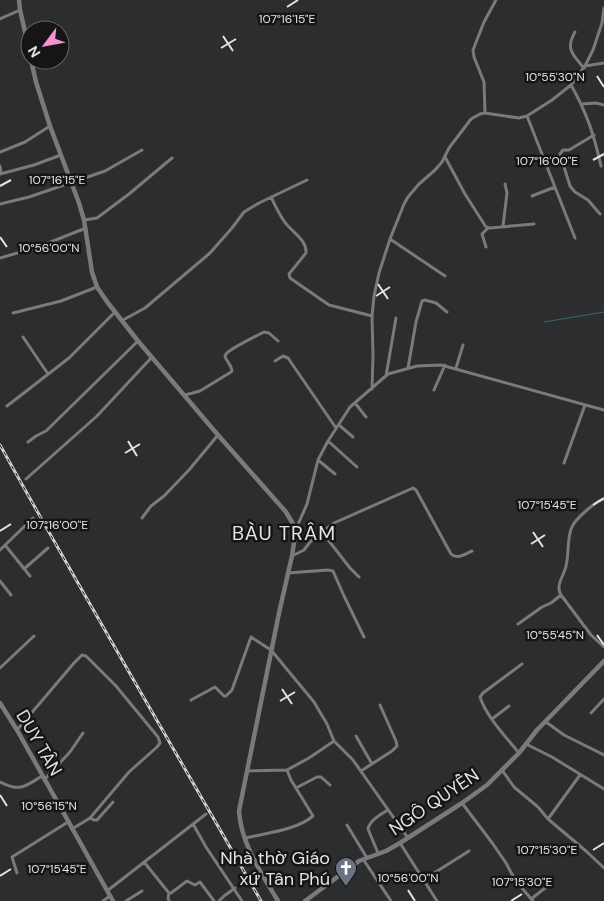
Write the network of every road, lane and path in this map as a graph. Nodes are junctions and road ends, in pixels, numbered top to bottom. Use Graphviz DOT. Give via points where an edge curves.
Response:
graph roads {
  1 [pos="19,0"];
  2 [pos="496,0"];
  3 [pos="604,8"];
  4 [pos="20,10"];
  5 [pos="0,19"];
  6 [pos="22,20"];
  7 [pos="575,32"];
  8 [pos="604,63"];
  9 [pos="584,67"];
  10 [pos="34,70"];
  11 [pos="571,85"];
  12 [pos="582,104"];
  13 [pos="604,105"];
  14 [pos="485,113"];
  15 [pos="527,116"];
  16 [pos="50,126"];
  17 [pos="594,135"];
  18 [pos="142,150"];
  19 [pos="0,152"];
  20 [pos="61,155"];
  21 [pos="445,157"];
  22 [pos="172,158"];
  23 [pos="0,166"];
  24 [pos="601,166"];
  25 [pos="1,173"];
  26 [pos="307,180"];
  27 [pos="71,183"];
  28 [pos="505,184"];
  29 [pos="555,187"];
  30 [pos="532,196"];
  31 [pos="271,197"];
  32 [pos="0,204"];
  33 [pos="600,214"];
  34 [pos="84,220"];
  35 [pos="534,224"];
  36 [pos="504,226"];
  37 [pos="86,228"];
  38 [pos="488,228"];
  39 [pos="575,238"];
  40 [pos="390,239"];
  41 [pos="486,247"];
  42 [pos="0,258"];
  43 [pos="445,276"];
  44 [pos="97,287"];
  45 [pos="115,312"];
  46 [pos="447,312"];
  47 [pos="13,313"];
  48 [pos="372,316"];
  49 [pos="396,318"];
  50 [pos="122,320"];
  51 [pos="23,337"];
  52 [pos="138,341"];
  53 [pos="278,341"];
  54 [pos="463,345"];
  55 [pos="152,357"];
  56 [pos="275,361"];
  57 [pos="445,365"];
  58 [pos="408,368"];
  59 [pos="456,368"];
  60 [pos="48,374"];
  61 [pos="385,376"];
  62 [pos="372,389"];
  63 [pos="434,390"];
  64 [pos="185,395"];
  65 [pos="355,403"];
  66 [pos="585,405"];
  67 [pos="7,406"];
  68 [pos="604,410"];
  69 [pos="366,417"];
  70 [pos="337,426"];
  71 [pos="218,435"];
  72 [pos="353,437"];
  73 [pos="328,441"];
  74 [pos="28,442"];
  75 [pos="318,460"];
  76 [pos="564,463"];
  77 [pos="357,467"];
  78 [pos="335,474"];
  79 [pos="26,479"];
  80 [pos="604,499"];
  81 [pos="33,518"];
  82 [pos="142,518"];
  83 [pos="296,529"];
  84 [pos="322,532"];
  85 [pos="5,545"];
  86 [pos="48,548"];
  87 [pos="0,550"];
  88 [pos="472,552"];
  89 [pos="292,556"];
  90 [pos="24,569"];
  91 [pos="288,573"];
  92 [pos="30,576"];
  93 [pos="359,577"];
  94 [pos="0,581"];
  95 [pos="11,594"];
  96 [pos="561,595"];
  97 [pos="518,624"];
  98 [pos="34,636"];
  99 [pos="364,637"];
  100 [pos="604,647"];
  101 [pos="271,650"];
  102 [pos="522,664"];
  103 [pos="603,664"];
  104 [pos="0,668"];
  105 [pos="604,699"];
  106 [pos="191,700"];
  107 [pos="0,703"];
  108 [pos="380,706"];
  109 [pos="509,706"];
  110 [pos="591,713"];
  111 [pos="492,719"];
  112 [pos="546,722"];
  113 [pos="17,730"];
  114 [pos="83,733"];
  115 [pos="356,736"];
  116 [pos="334,741"];
  117 [pos="526,744"];
  118 [pos="519,753"];
  119 [pos="604,755"];
  120 [pos="372,764"];
  121 [pos="286,770"];
  122 [pos="502,770"];
  123 [pos="247,771"];
  124 [pos="361,771"];
  125 [pos="580,775"];
  126 [pos="43,778"];
  127 [pos="0,782"];
  128 [pos="330,785"];
  129 [pos="296,788"];
  130 [pos="604,789"];
  131 [pos="114,802"];
  132 [pos="462,803"];
  133 [pos="388,810"];
  134 [pos="206,814"];
  135 [pos="90,818"];
  136 [pos="548,820"];
  137 [pos="68,822"];
  138 [pos="193,824"];
  139 [pos="347,825"];
  140 [pos="72,829"];
  141 [pos="246,838"];
  142 [pos="408,838"];
  143 [pos="400,843"];
  144 [pos="469,851"];
  145 [pos="378,853"];
  146 [pos="365,859"];
  147 [pos="144,862"];
  148 [pos="604,868"];
  149 [pos="17,873"];
  150 [pos="423,880"];
  151 [pos="549,885"];
  152 [pos="234,888"];
  153 [pos="142,891"];
  154 [pos="108,893"];
  155 [pos="169,893"];
  156 [pos="532,900"];
  157 [pos="103,901"];
  158 [pos="113,901"];
  159 [pos="126,901"];
  160 [pos="169,901"];
  161 [pos="214,901"];
  162 [pos="219,901"];
  163 [pos="242,901"];
  164 [pos="278,901"];
  165 [pos="304,901"];
  166 [pos="391,901"];
  167 [pos="436,901"];
  1 -- 4 [label="street"];
  2 -- 14 [label="street" via="472,50 484,82"];
  3 -- 9 [label="street" via="602,24"];
  4 -- 5 [label="street"];
  4 -- 6 [label="street"];
  7 -- 9 [label="street" via="570,48"];
  8 -- 9 [label="street"];
  9 -- 11 [label="street"];
  10 -- 16 [label="street"];
  11 -- 12 [label="street"];
  11 -- 15 [label="street"];
  12 -- 13 [label="street"];
  12 -- 17 [label="street"];
  14 -- 15 [label="street" via="519,118"];
  14 -- 21 [label="street" via="471,119"];
  15 -- 29 [label="street"];
  16 -- 19 [label="street" via="25,142"];
  16 -- 20 [label="street"];
  17 -- 24 [label="street"];
  17 -- 33 [label="street" via="560,154 570,186"];
  18 -- 27 [label="street" via="105,171"];
  20 -- 25 [label="street"];
  20 -- 27 [label="street"];
  21 -- 38 [label="street"];
  21 -- 40 [label="street" via="408,197"];
  22 -- 34 [label="street" via="97,218"];
  23 -- 25 [label="street"];
  26 -- 31 [label="street"];
  27 -- 32 [label="street"];
  27 -- 34 [label="street"];
  28 -- 36 [label="street"];
  29 -- 30 [label="street"];
  29 -- 39 [label="street"];
  31 -- 48 [label="street" via="282,219 306,249 289,274 290,278 329,305"];
  31 -- 50 [label="street" via="244,212 210,254 146,308"];
  34 -- 37 [label="street"];
  35 -- 36 [label="street"];
  36 -- 38 [label="street"];
  37 -- 42 [label="street"];
  37 -- 44 [label="street"];
  38 -- 41 [label="street" via="482,234"];
  40 -- 43 [label="street"];
  40 -- 48 [label="street" via="379,273"];
  44 -- 45 [label="street"];
  44 -- 47 [label="street" via="62,301"];
  45 -- 50 [label="street"];
  45 -- 60 [label="street"];
  46 -- 58 [label="street" via="436,303 422,301"];
  48 -- 62 [label="street"];
  49 -- 61 [label="street"];
  50 -- 52 [label="street"];
  51 -- 60 [label="street"];
  52 -- 55 [label="street"];
  52 -- 74 [label="street" via="46,431"];
  53 -- 64 [label="street" via="264,332 245,342 225,356 232,367 231,372 200,392"];
  54 -- 59 [label="street"];
  55 -- 64 [label="street"];
  55 -- 79 [label="street" via="97,416"];
  56 -- 70 [label="street" via="283,356 288,358"];
  57 -- 58 [label="street"];
  57 -- 59 [label="street"];
  57 -- 63 [label="street"];
  58 -- 61 [label="street"];
  59 -- 66 [label="street"];
  60 -- 67 [label="street"];
  61 -- 62 [label="street"];
  62 -- 65 [label="street"];
  64 -- 71 [label="street"];
  65 -- 69 [label="street"];
  65 -- 70 [label="street"];
  66 -- 68 [label="street"];
  66 -- 76 [label="street"];
  70 -- 72 [label="street"];
  70 -- 73 [label="street"];
  71 -- 82 [label="street"];
  71 -- 83 [label="street" via="286,512"];
  73 -- 75 [label="street"];
  73 -- 77 [label="street"];
  75 -- 78 [label="street"];
  75 -- 83 [label="street" via="307,504"];
  80 -- 96 [label="street" via="571,527 566,566 558,590"];
  81 -- 85 [label="street"];
  83 -- 89 [label="street"];
  84 -- 88 [label="street" via="341,519 413,488 451,554 458,557"];
  84 -- 89 [label="street" via="304,550"];
  84 -- 93 [label="street"];
  85 -- 87 [label="street"];
  85 -- 90 [label="street"];
  86 -- 90 [label="street"];
  89 -- 91 [label="street"];
  90 -- 92 [label="street"];
  91 -- 99 [label="street" via="333,571"];
  91 -- 101 [label="street"];
  94 -- 95 [label="street"];
  96 -- 97 [label="street"];
  96 -- 100 [label="street"];
  98 -- 104 [label="street"];
  101 -- 106 [label="street" via="251,637 230,693 224,696 215,687"];
  101 -- 116 [label="street" via="314,702"];
  101 -- 123 [label="street"];
  102 -- 111 [label="street" via="481,695 480,700"];
  103 -- 112 [label="street, NGÔ QUYỀN"];
  105 -- 110 [label="street"];
  107 -- 113 [label="street, DUY TÂN"];
  108 -- 120 [label="street" via="397,746"];
  109 -- 111 [label="street"];
  111 -- 118 [label="street"];
  112 -- 117 [label="street, NGÔ QUYỀN"];
  112 -- 119 [label="street"];
  113 -- 126 [label="street, DUY TÂN"];
  113 -- 135 [label="street" via="82,655 116,686 141,716 160,743 129,772"];
  114 -- 126 [label="street" via="70,752"];
  115 -- 120 [label="street"];
  116 -- 121 [label="street"];
  116 -- 124 [label="street"];
  117 -- 118 [label="street, NGÔ QUYỀN"];
  117 -- 125 [label="street"];
  118 -- 122 [label="street, NGÔ QUYỀN"];
  120 -- 124 [label="street"];
  121 -- 123 [label="street"];
  121 -- 129 [label="street"];
  122 -- 132 [label="street, NGÔ QUYỀN"];
  122 -- 136 [label="street" via="514,787"];
  123 -- 141 [label="street" via="239,811"];
  124 -- 133 [label="street"];
  125 -- 130 [label="street"];
  125 -- 136 [label="street"];
  126 -- 127 [label="street" via="19,788"];
  126 -- 137 [label="street, DUY TÂN"];
  128 -- 129 [label="street" via="317,777"];
  129 -- 141 [label="street" via="313,816 292,827"];
  131 -- 135 [label="street" via="97,820"];
  132 -- 142 [label="street, NGÔ QUYỀN"];
  132 -- 156 [label="street"];
  133 -- 142 [label="street"];
  133 -- 145 [label="street" via="368,827"];
  134 -- 138 [label="street"];
  135 -- 140 [label="street"];
  136 -- 148 [label="street"];
  137 -- 140 [label="street, DUY TÂN"];
  137 -- 149 [label="street" via="12,857"];
  138 -- 147 [label="street"];
  138 -- 152 [label="street"];
  139 -- 146 [label="street"];
  140 -- 154 [label="street, DUY TÂN"];
  141 -- 164 [label="street"];
  142 -- 143 [label="street, NGÔ QUYỀN"];
  143 -- 145 [label="street, NGÔ QUYỀN"];
  143 -- 150 [label="street"];
  144 -- 150 [label="street"];
  145 -- 146 [label="street, NGÔ QUYỀN"];
  146 -- 165 [label="street, NGÔ QUYỀN"];
  146 -- 166 [label="street"];
  147 -- 154 [label="street"];
  147 -- 155 [label="street"];
  150 -- 167 [label="street"];
  151 -- 156 [label="street"];
  152 -- 162 [label="street"];
  152 -- 163 [label="street"];
  153 -- 159 [label="street"];
  154 -- 157 [label="street"];
  154 -- 158 [label="street, DUY TÂN"];
  155 -- 160 [label="street"];
  155 -- 161 [label="street" via="186,882 195,885 200,882"];
}
